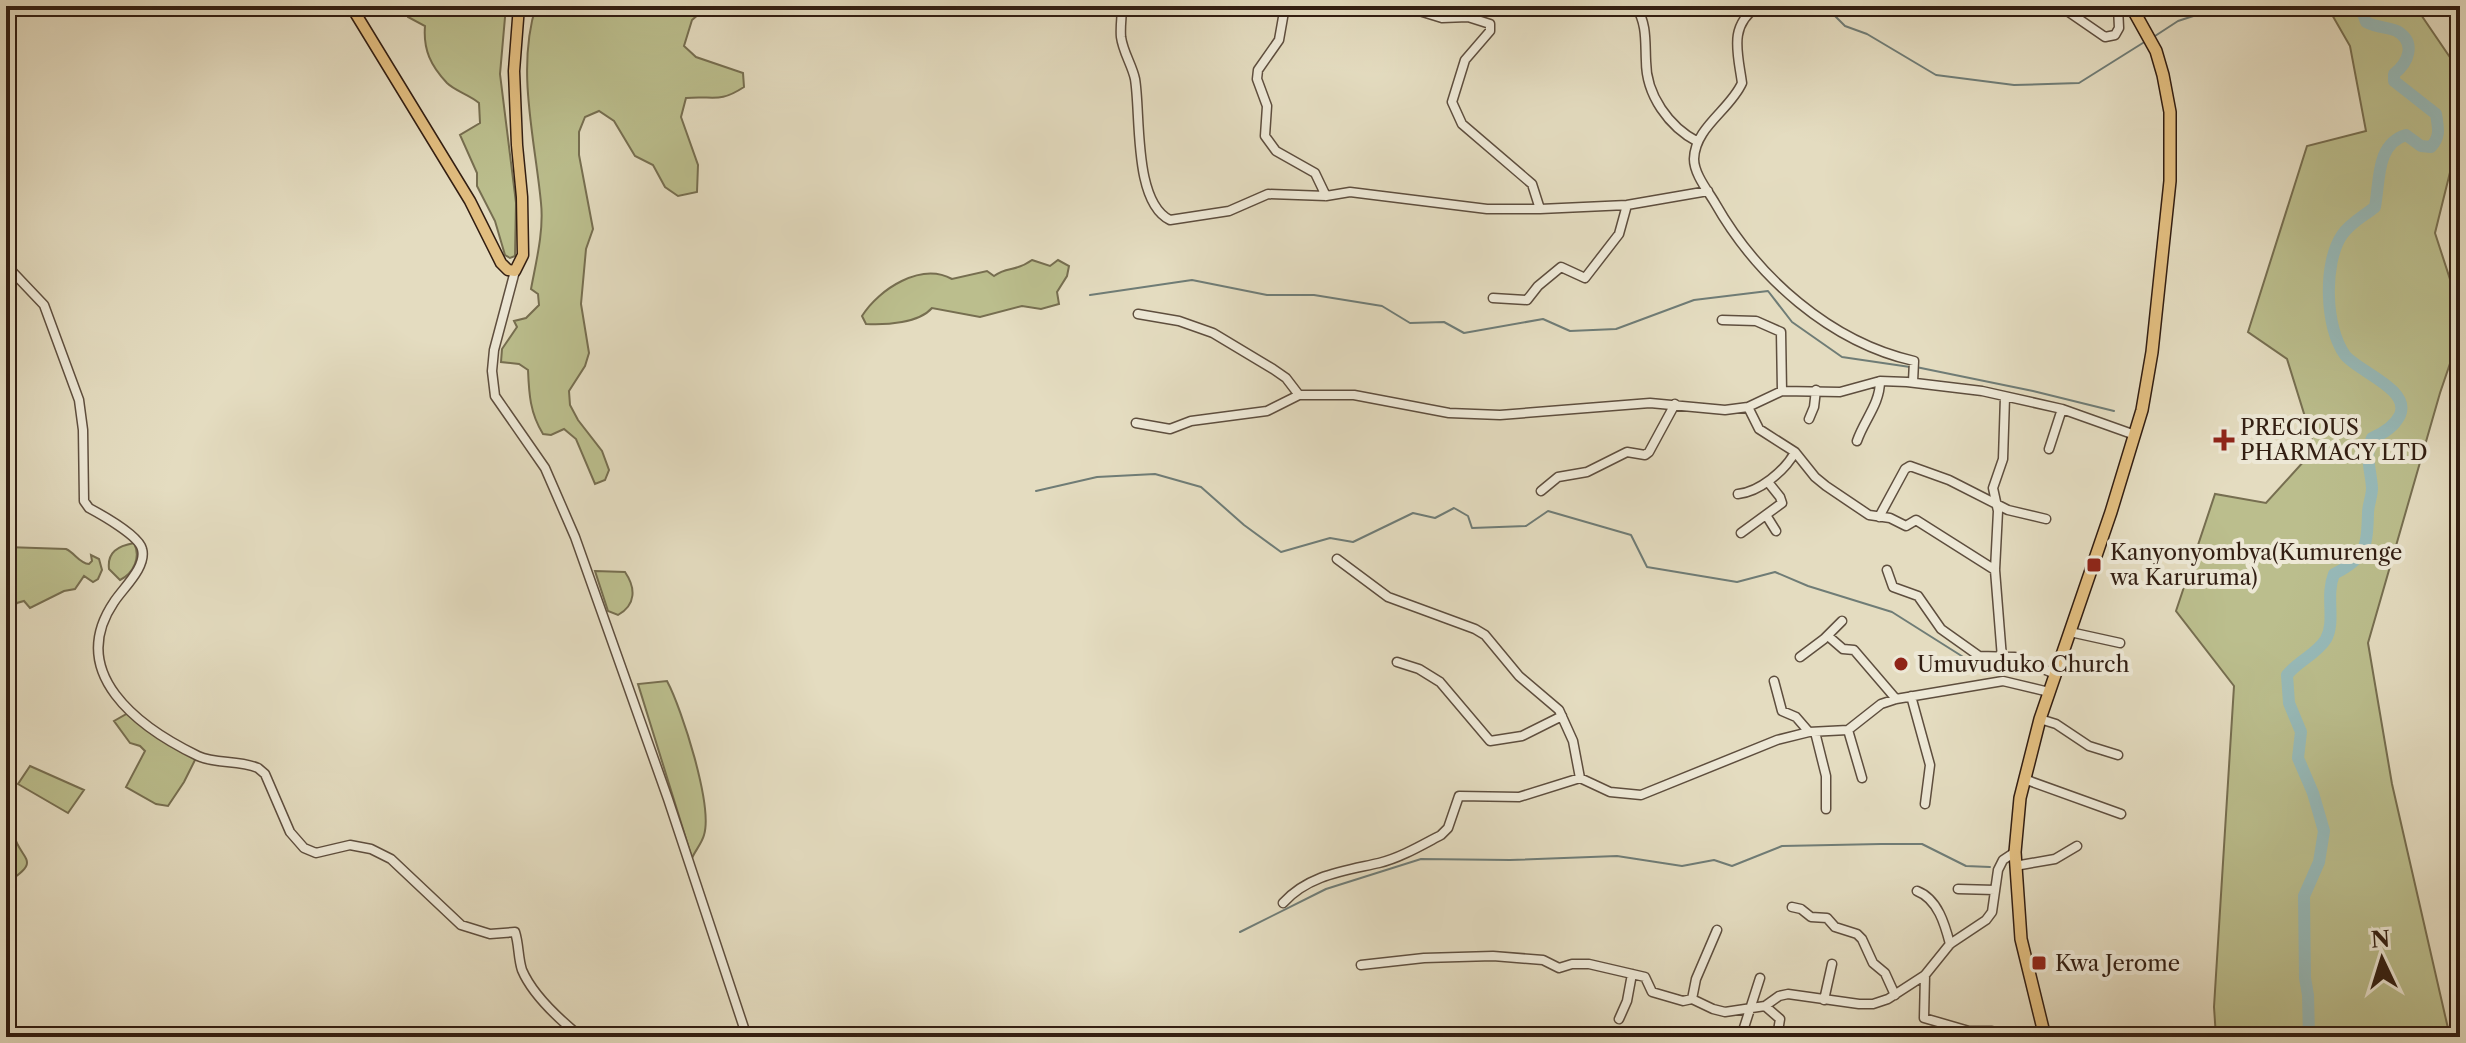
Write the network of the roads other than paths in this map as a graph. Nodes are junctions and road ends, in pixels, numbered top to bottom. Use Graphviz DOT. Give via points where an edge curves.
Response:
graph roads {
  1 [pos="351,6"];
  2 [pos="519,6"];
  3 [pos="1122,6"];
  4 [pos="1285,6"];
  5 [pos="1403,6"];
  6 [pos="1636,6"];
  7 [pos="1758,6"];
  8 [pos="2060,6"];
  9 [pos="2121,6"];
  10 [pos="2131,6"];
  11 [pos="1698,142"];
  12 [pos="1708,191"];
  13 [pos="1326,196"];
  14 [pos="1627,205"];
  15 [pos="1540,209"];
  16 [pos="6,265"];
  17 [pos="515,271"];
  18 [pos="1493,298"];
  19 [pos="1138,314"];
  20 [pos="1722,320"];
  21 [pos="1880,381"];
  22 [pos="1913,382"];
  23 [pos="1816,390"];
  24 [pos="1782,391"];
  25 [pos="1299,395"];
  26 [pos="2005,397"];
  27 [pos="1675,404"];
  28 [pos="1748,407"];
  29 [pos="2062,409"];
  30 [pos="1809,419"];
  31 [pos="1136,423"];
  32 [pos="2135,435"];
  33 [pos="1857,441"];
  34 [pos="2049,449"];
  35 [pos="1795,452"];
  36 [pos="1768,482"];
  37 [pos="1541,491"];
  38 [pos="1738,494"];
  39 [pos="1995,502"];
  40 [pos="1766,515"];
  41 [pos="1879,517"];
  42 [pos="2046,519"];
  43 [pos="1776,531"];
  44 [pos="1741,533"];
  45 [pos="1337,559"];
  46 [pos="1887,570"];
  47 [pos="1995,570"];
  48 [pos="1842,621"];
  49 [pos="2070,632"];
  50 [pos="1828,636"];
  51 [pos="2120,643"];
  52 [pos="1800,657"];
  53 [pos="2002,658"];
  54 [pos="1397,662"];
  55 [pos="2055,674"];
  56 [pos="1774,681"];
  57 [pos="2049,692"];
  58 [pos="1911,696"];
  59 [pos="1896,699"];
  60 [pos="1562,716"];
  61 [pos="2040,719"];
  62 [pos="1848,730"];
  63 [pos="1812,732"];
  64 [pos="2118,755"];
  65 [pos="1580,778"];
  66 [pos="1862,778"];
  67 [pos="2024,779"];
  68 [pos="1925,804"];
  69 [pos="1826,809"];
  70 [pos="2121,814"];
  71 [pos="2077,846"];
  72 [pos="2015,852"];
  73 [pos="2015,866"];
  74 [pos="1958,889"];
  75 [pos="1995,890"];
  76 [pos="1917,891"];
  77 [pos="1283,903"];
  78 [pos="1792,907"];
  79 [pos="1717,930"];
  80 [pos="1950,944"];
  81 [pos="1832,964"];
  82 [pos="1361,965"];
  83 [pos="1632,974"];
  84 [pos="1925,975"];
  85 [pos="1760,978"];
  86 [pos="1895,995"];
  87 [pos="1692,999"];
  88 [pos="1824,1000"];
  89 [pos="1765,1006"];
  90 [pos="1751,1008"];
  91 [pos="1619,1019"];
  92 [pos="1992,1031"];
  93 [pos="581,1037"];
  94 [pos="747,1037"];
  95 [pos="1741,1037"];
  96 [pos="1777,1037"];
  97 [pos="2045,1037"];
  1 -- 17 [label="main road" via="470,201 501,263"];
  2 -- 17 [label="main road" via="514,71 523,255"];
  3 -- 13 [label="street" via="1121,37 1138,105 1140,163 1164,217 1176,220 1229,211 1268,194"];
  4 -- 13 [label="street" via="1279,40 1258,70 1267,106 1265,136 1276,151 1315,173"];
  5 -- 15 [label="street" via="1490,24 1465,60 1452,102 1462,124 1532,184"];
  6 -- 11 [label="street" via="1647,34 1647,76 1660,108 1672,126"];
  7 -- 11 [label="street" via="1746,14 1737,35 1742,83"];
  8 -- 9 [label="street" via="2105,37 2119,28"];
  10 -- 32 [label="highway" via="2156,51 2172,146 2152,352"];
  11 -- 12 [label="street" via="1695,165"];
  12 -- 14 [label="street"];
  12 -- 22 [label="street" via="1730,230 1762,267 1836,329 1862,345 1914,361"];
  13 -- 15 [label="street" via="1350,192 1487,209"];
  14 -- 15 [label="street"];
  14 -- 18 [label="street" via="1619,234 1585,278 1561,267 1527,300"];
  16 -- 93 [label="street" via="44,305 77,396 84,501 137,540 143,551 140,566 99,633 98,661 110,689 141,722 200,757 258,768 290,832 304,848 316,853 350,845 371,849 391,859 461,925 490,934 515,932 522,969 533,988"];
  17 -- 94 [label="street" via="494,350 495,396 545,468 575,537"];
  19 -- 25 [label="street" via="1213,333 1286,378"];
  20 -- 24 [label="street" via="1756,321 1781,332"];
  21 -- 22 [label="street"];
  21 -- 23 [label="street" via="1840,392"];
  21 -- 33 [label="street" via="1880,397"];
  22 -- 26 [label="street"];
  23 -- 24 [label="street"];
  23 -- 30 [label="street"];
  24 -- 28 [label="street"];
  25 -- 27 [label="street" via="1354,395 1474,415"];
  25 -- 31 [label="street" via="1267,411 1191,421 1170,429"];
  26 -- 29 [label="street"];
  26 -- 39 [label="street"];
  27 -- 28 [label="street"];
  27 -- 37 [label="street" via="1645,455 1627,452 1587,472 1558,477"];
  28 -- 35 [label="street" via="1759,429"];
  29 -- 32 [label="street"];
  29 -- 34 [label="street"];
  32 -- 49 [label="highway"];
  35 -- 36 [label="street"];
  35 -- 41 [label="street" via="1815,477"];
  36 -- 38 [label="street"];
  36 -- 40 [label="street" via="1782,501"];
  39 -- 41 [label="street" via="1910,466"];
  39 -- 42 [label="street"];
  39 -- 47 [label="street"];
  40 -- 43 [label="street"];
  40 -- 44 [label="street"];
  41 -- 47 [label="street" via="1906,526 1916,520"];
  45 -- 60 [label="street" via="1388,597 1480,632"];
  46 -- 53 [label="street" via="1893,587 1920,598 1941,629 1979,656"];
  47 -- 53 [label="street"];
  48 -- 50 [label="street"];
  49 -- 51 [label="street"];
  49 -- 55 [label="highway"];
  50 -- 52 [label="street"];
  50 -- 59 [label="street" via="1843,649 1854,650"];
  53 -- 55 [label="street" via="2015,657"];
  54 -- 60 [label="street" via="1440,682 1490,741 1522,736"];
  55 -- 57 [label="highway"];
  56 -- 63 [label="street" via="1782,711"];
  57 -- 58 [label="street" via="2003,681"];
  57 -- 61 [label="highway"];
  58 -- 59 [label="street"];
  58 -- 68 [label="street" via="1930,765"];
  59 -- 62 [label="street"];
  60 -- 65 [label="street"];
  61 -- 64 [label="street"];
  61 -- 67 [label="highway"];
  62 -- 63 [label="street"];
  62 -- 66 [label="street"];
  63 -- 65 [label="street" via="1767,744 1641,795 1610,792"];
  63 -- 69 [label="street" via="1826,776"];
  65 -- 77 [label="street" via="1519,797 1459,796 1441,835 1380,863 1325,875"];
  67 -- 70 [label="street"];
  67 -- 72 [label="highway"];
  71 -- 73 [label="street" via="2055,859"];
  72 -- 73 [label="highway"];
  72 -- 75 [label="street" via="2003,860"];
  73 -- 97 [label="highway" via="2024,962"];
  74 -- 75 [label="street"];
  75 -- 80 [label="street" via="1986,920"];
  76 -- 80 [label="street" via="1944,919"];
  78 -- 86 [label="street" via="1857,934"];
  79 -- 87 [label="street"];
  80 -- 84 [label="street"];
  81 -- 88 [label="street"];
  82 -- 83 [label="street" via="1493,956 1543,960 1559,968 1589,964"];
  83 -- 87 [label="street" via="1645,977 1652,992"];
  83 -- 91 [label="street"];
  84 -- 86 [label="street"];
  84 -- 92 [label="street" via="1924,1018 1969,1031"];
  85 -- 90 [label="street"];
  86 -- 88 [label="street" via="1873,1004"];
  87 -- 90 [label="street" via="1725,1012"];
  88 -- 89 [label="street" via="1788,994"];
  89 -- 90 [label="street"];
  89 -- 96 [label="street" via="1780,1019"];
  90 -- 95 [label="street"];
}
